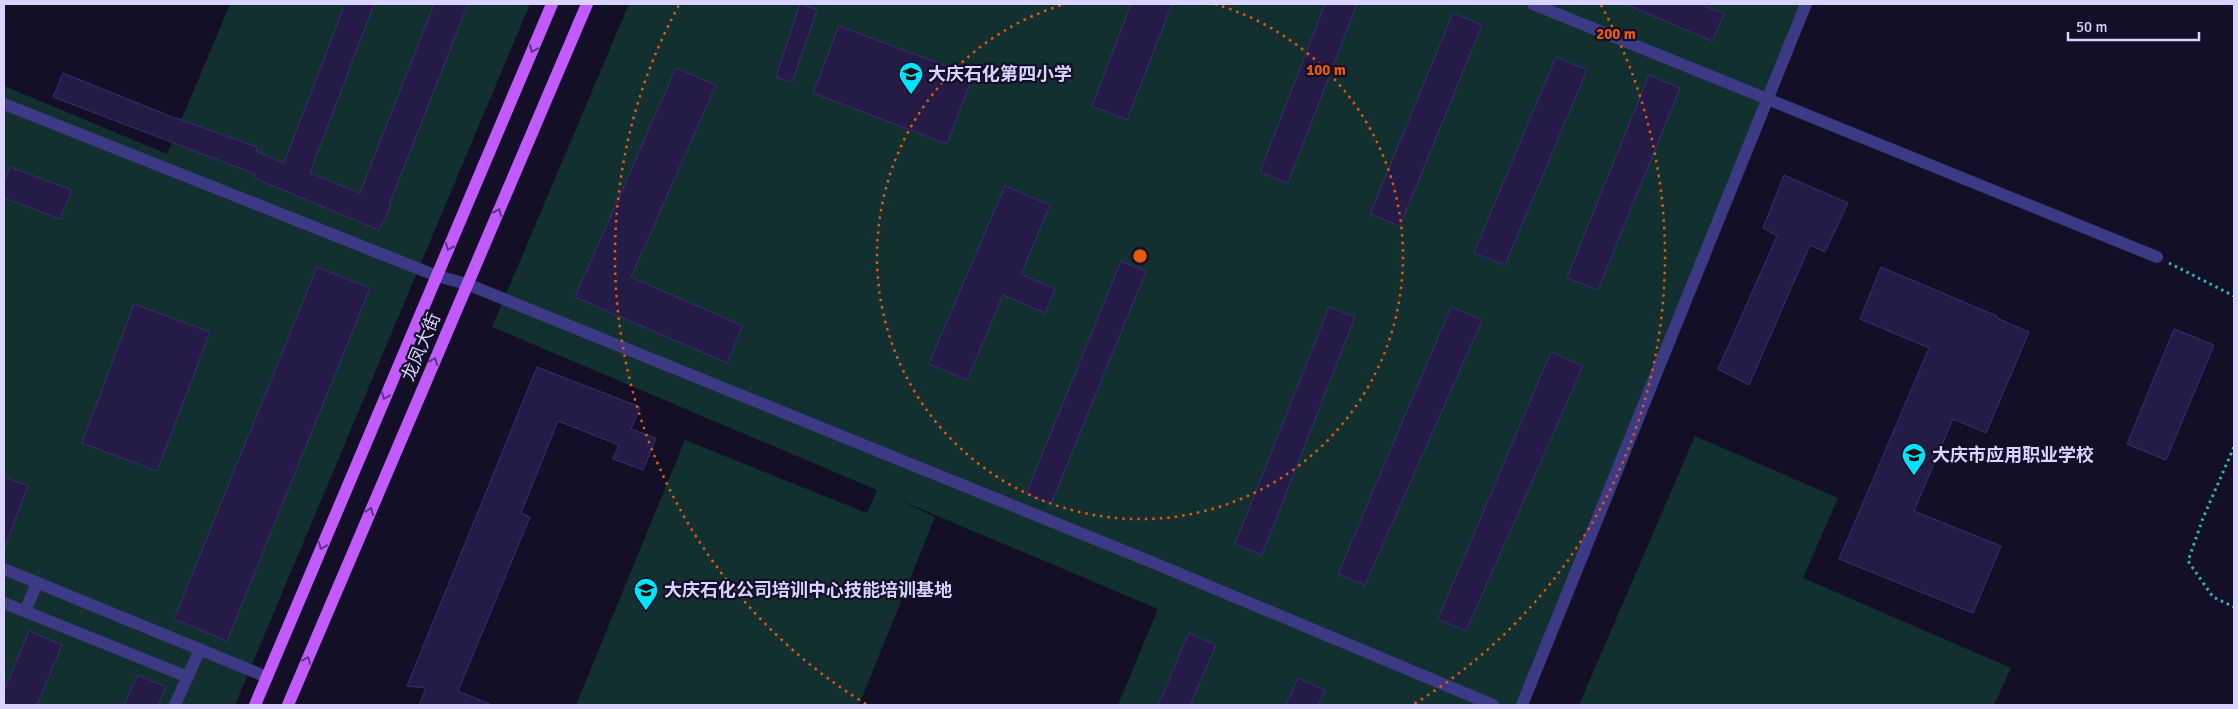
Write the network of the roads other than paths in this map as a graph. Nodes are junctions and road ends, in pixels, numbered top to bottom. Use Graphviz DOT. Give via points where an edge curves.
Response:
graph roads {
  1 [pos="552,4"];
  2 [pos="586,4"];
  3 [pos="1533,4"];
  4 [pos="1806,4"];
  5 [pos="1767,99"];
  6 [pos="4,104"];
  7 [pos="2158,257"];
  8 [pos="436,276"];
  9 [pos="466,284"];
  10 [pos="4,569"];
  11 [pos="37,583"];
  12 [pos="4,603"];
  13 [pos="25,611"];
  14 [pos="200,649"];
  15 [pos="188,677"];
  16 [pos="267,677"];
  17 [pos="175,705"];
  18 [pos="255,705"];
  19 [pos="288,705"];
  20 [pos="1493,705"];
  21 [pos="1522,705"];
  1 -- 8 [label="main road, 龙凤大街, one-way"];
  9 -- 2 [label="main road, 龙凤大街, one-way"];
  3 -- 5 [label="street"];
  4 -- 5 [label="street"];
  5 -- 7 [label="street"];
  5 -- 21 [label="street"];
  6 -- 8 [label="street"];
  8 -- 9 [label="street"];
  8 -- 16 [label="main road, 龙凤大街, one-way"];
  19 -- 9 [label="main road, 龙凤大街, one-way"];
  9 -- 20 [label="street" via="1144,559"];
  10 -- 11 [label="street"];
  11 -- 13 [label="street"];
  11 -- 14 [label="street"];
  12 -- 13 [label="street"];
  13 -- 15 [label="street"];
  14 -- 15 [label="street"];
  14 -- 16 [label="street"];
  15 -- 17 [label="street"];
  16 -- 18 [label="main road, 龙凤大街"];
}
